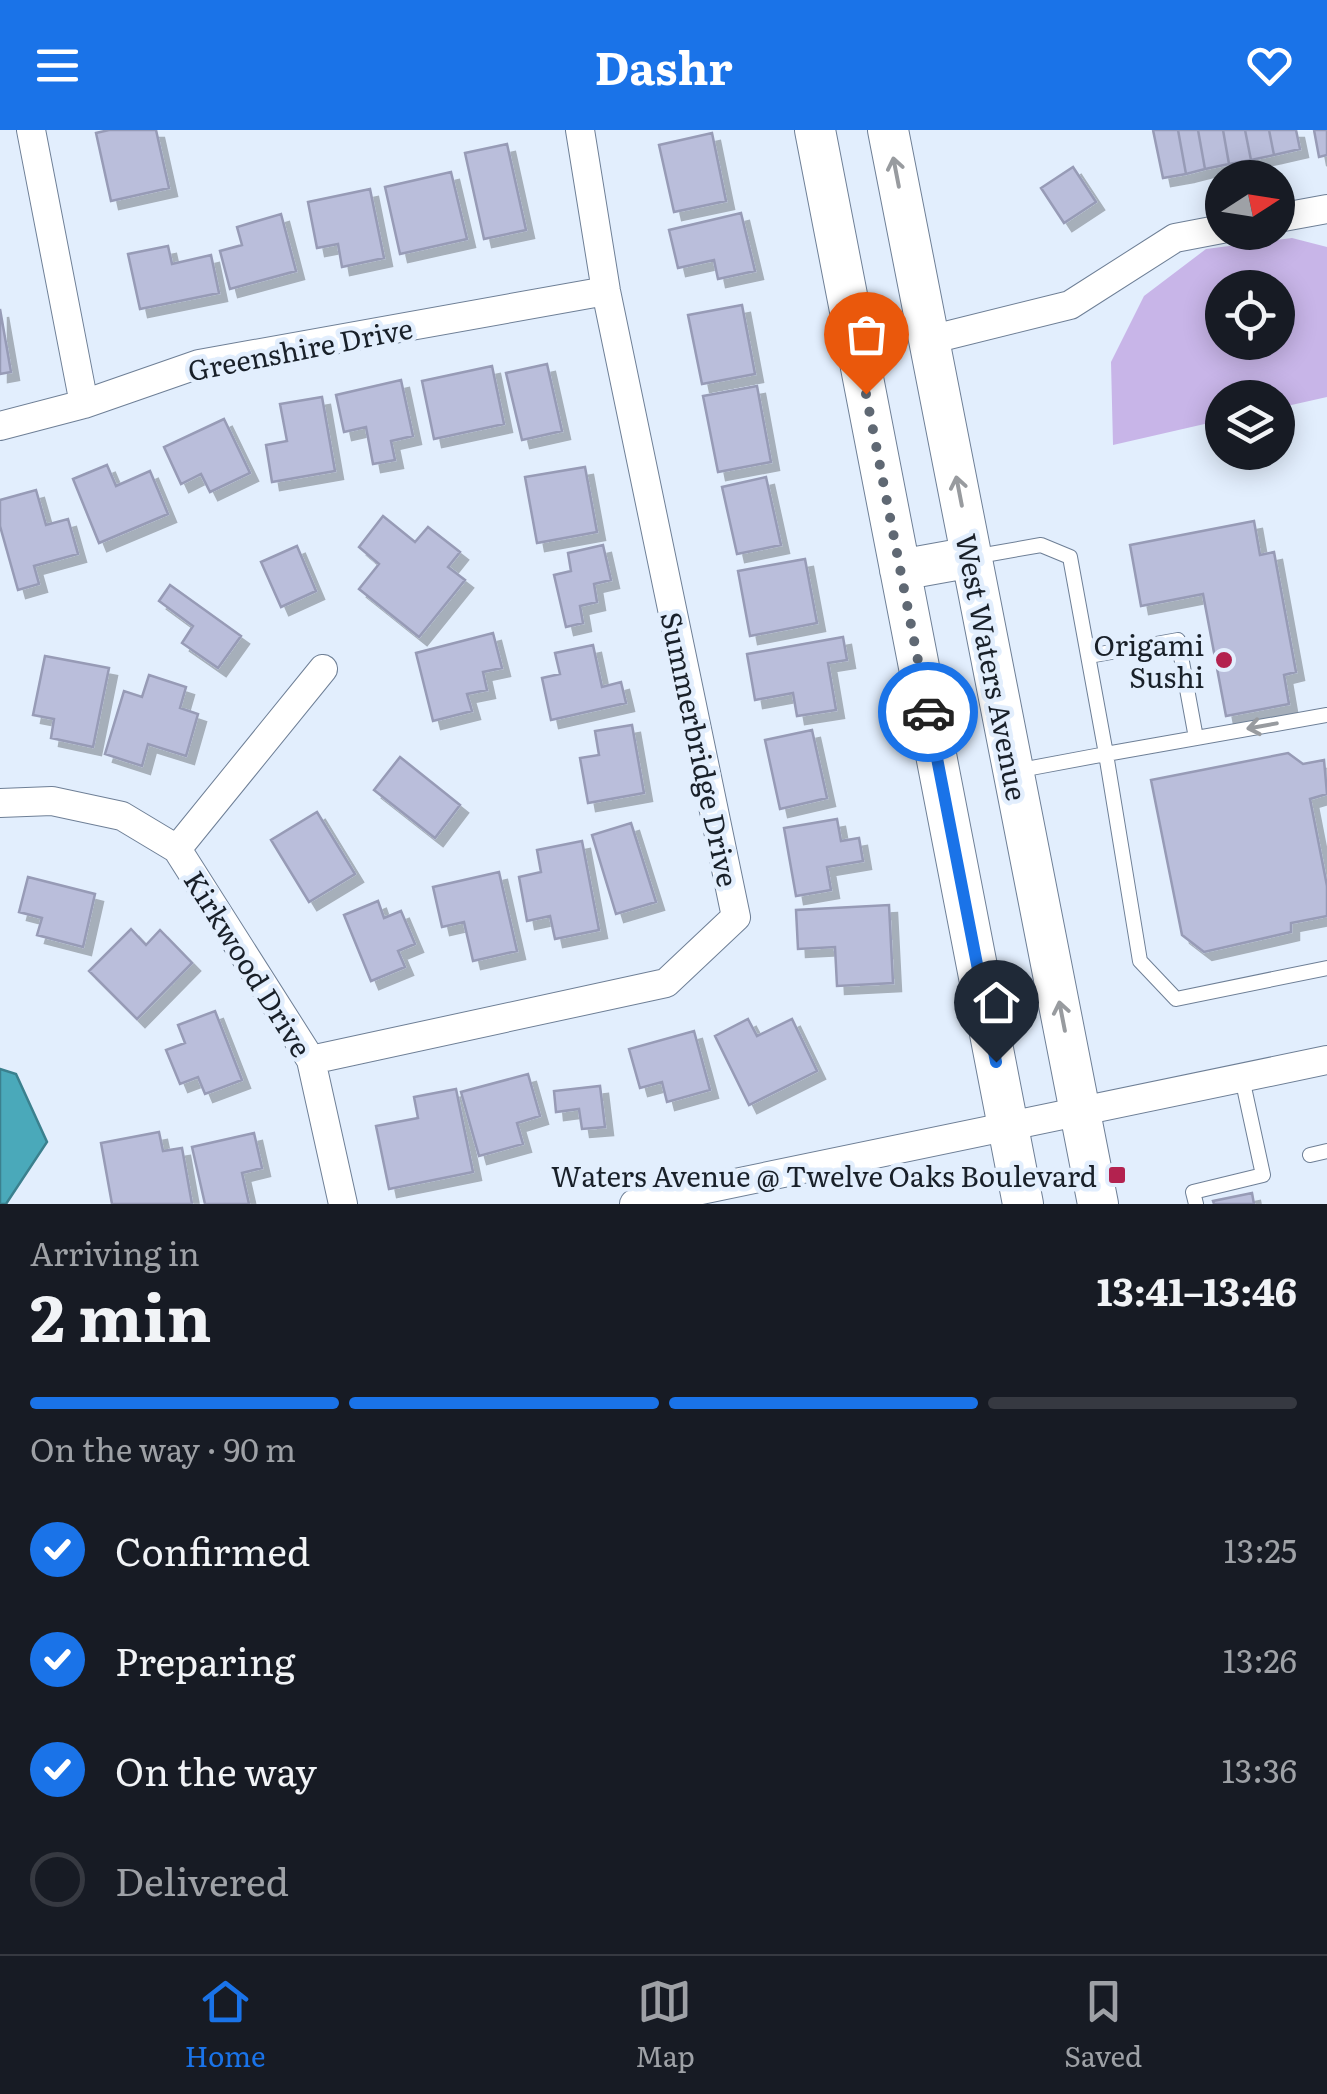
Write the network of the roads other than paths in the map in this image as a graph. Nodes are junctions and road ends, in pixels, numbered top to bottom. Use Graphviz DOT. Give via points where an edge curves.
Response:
graph roads {
  1 [pos="31,130"];
  2 [pos="580,130"];
  3 [pos="815,130"];
  4 [pos="888,130"];
  5 [pos="1327,208"];
  6 [pos="1295,215"];
  7 [pos="1205,232"];
  8 [pos="606,292"];
  9 [pos="929,340"];
  10 [pos="84,404"];
  11 [pos="0,426"];
  12 [pos="972,557"];
  13 [pos="900,570"];
  14 [pos="1089,656"];
  15 [pos="323,669"];
  16 [pos="1327,715"];
  17 [pos="1196,738"];
  18 [pos="1106,754"];
  19 [pos="1014,771"];
  20 [pos="0,804"];
  21 [pos="176,849"];
  22 [pos="1327,968"];
  23 [pos="312,1060"];
  24 [pos="1327,1060"];
  25 [pos="1242,1078"];
  26 [pos="1081,1112"];
  27 [pos="1008,1128"];
  28 [pos="1327,1151"];
  29 [pos="1310,1155"];
  30 [pos="343,1204"];
  31 [pos="634,1204"];
  32 [pos="1023,1204"];
  33 [pos="1098,1204"];
  34 [pos="1196,1204"];
  1 -- 10 [label="street"];
  2 -- 8 [label="street, Summerbridge Drive"];
  3 -- 13 [label="main road"];
  9 -- 4 [label="main road, West Waters Avenue, one-way"];
  5 -- 6 [label="street"];
  7 -- 9 [label="street" via="1175,238 1070,305"];
  8 -- 10 [label="street, Greenshire Drive" via="199,364"];
  8 -- 23 [label="street, Summerbridge Drive" via="736,917 666,983"];
  12 -- 9 [label="main road, West Waters Avenue, one-way"];
  10 -- 11 [label="street, Greenshire Drive"];
  12 -- 13 [label="main road"];
  12 -- 14 [label="lane" via="1040,544 1070,557"];
  12 -- 19 [label="main road, West Waters Avenue"];
  13 -- 27 [label="main road"];
  14 -- 17 [label="lane" via="1178,640"];
  14 -- 18 [label="lane"];
  15 -- 21 [label="street"];
  16 -- 17 [label="lane, one-way"];
  17 -- 18 [label="lane"];
  18 -- 19 [label="lane"];
  18 -- 22 [label="lane" via="1140,960 1176,999"];
  26 -- 19 [label="main road, West Waters Avenue, one-way"];
  20 -- 21 [label="street, Kirkwood Drive" via="52,800 122,816"];
  21 -- 23 [label="street, Kirkwood Drive"];
  23 -- 30 [label="street, Kirkwood Drive"];
  24 -- 25 [label="street"];
  25 -- 26 [label="street"];
  25 -- 34 [label="lane" via="1262,1175 1193,1192"];
  26 -- 27 [label="street"];
  26 -- 33 [label="main road, West Waters Avenue"];
  27 -- 31 [label="street"];
  27 -- 32 [label="main road"];
  28 -- 29 [label="lane"];
}
